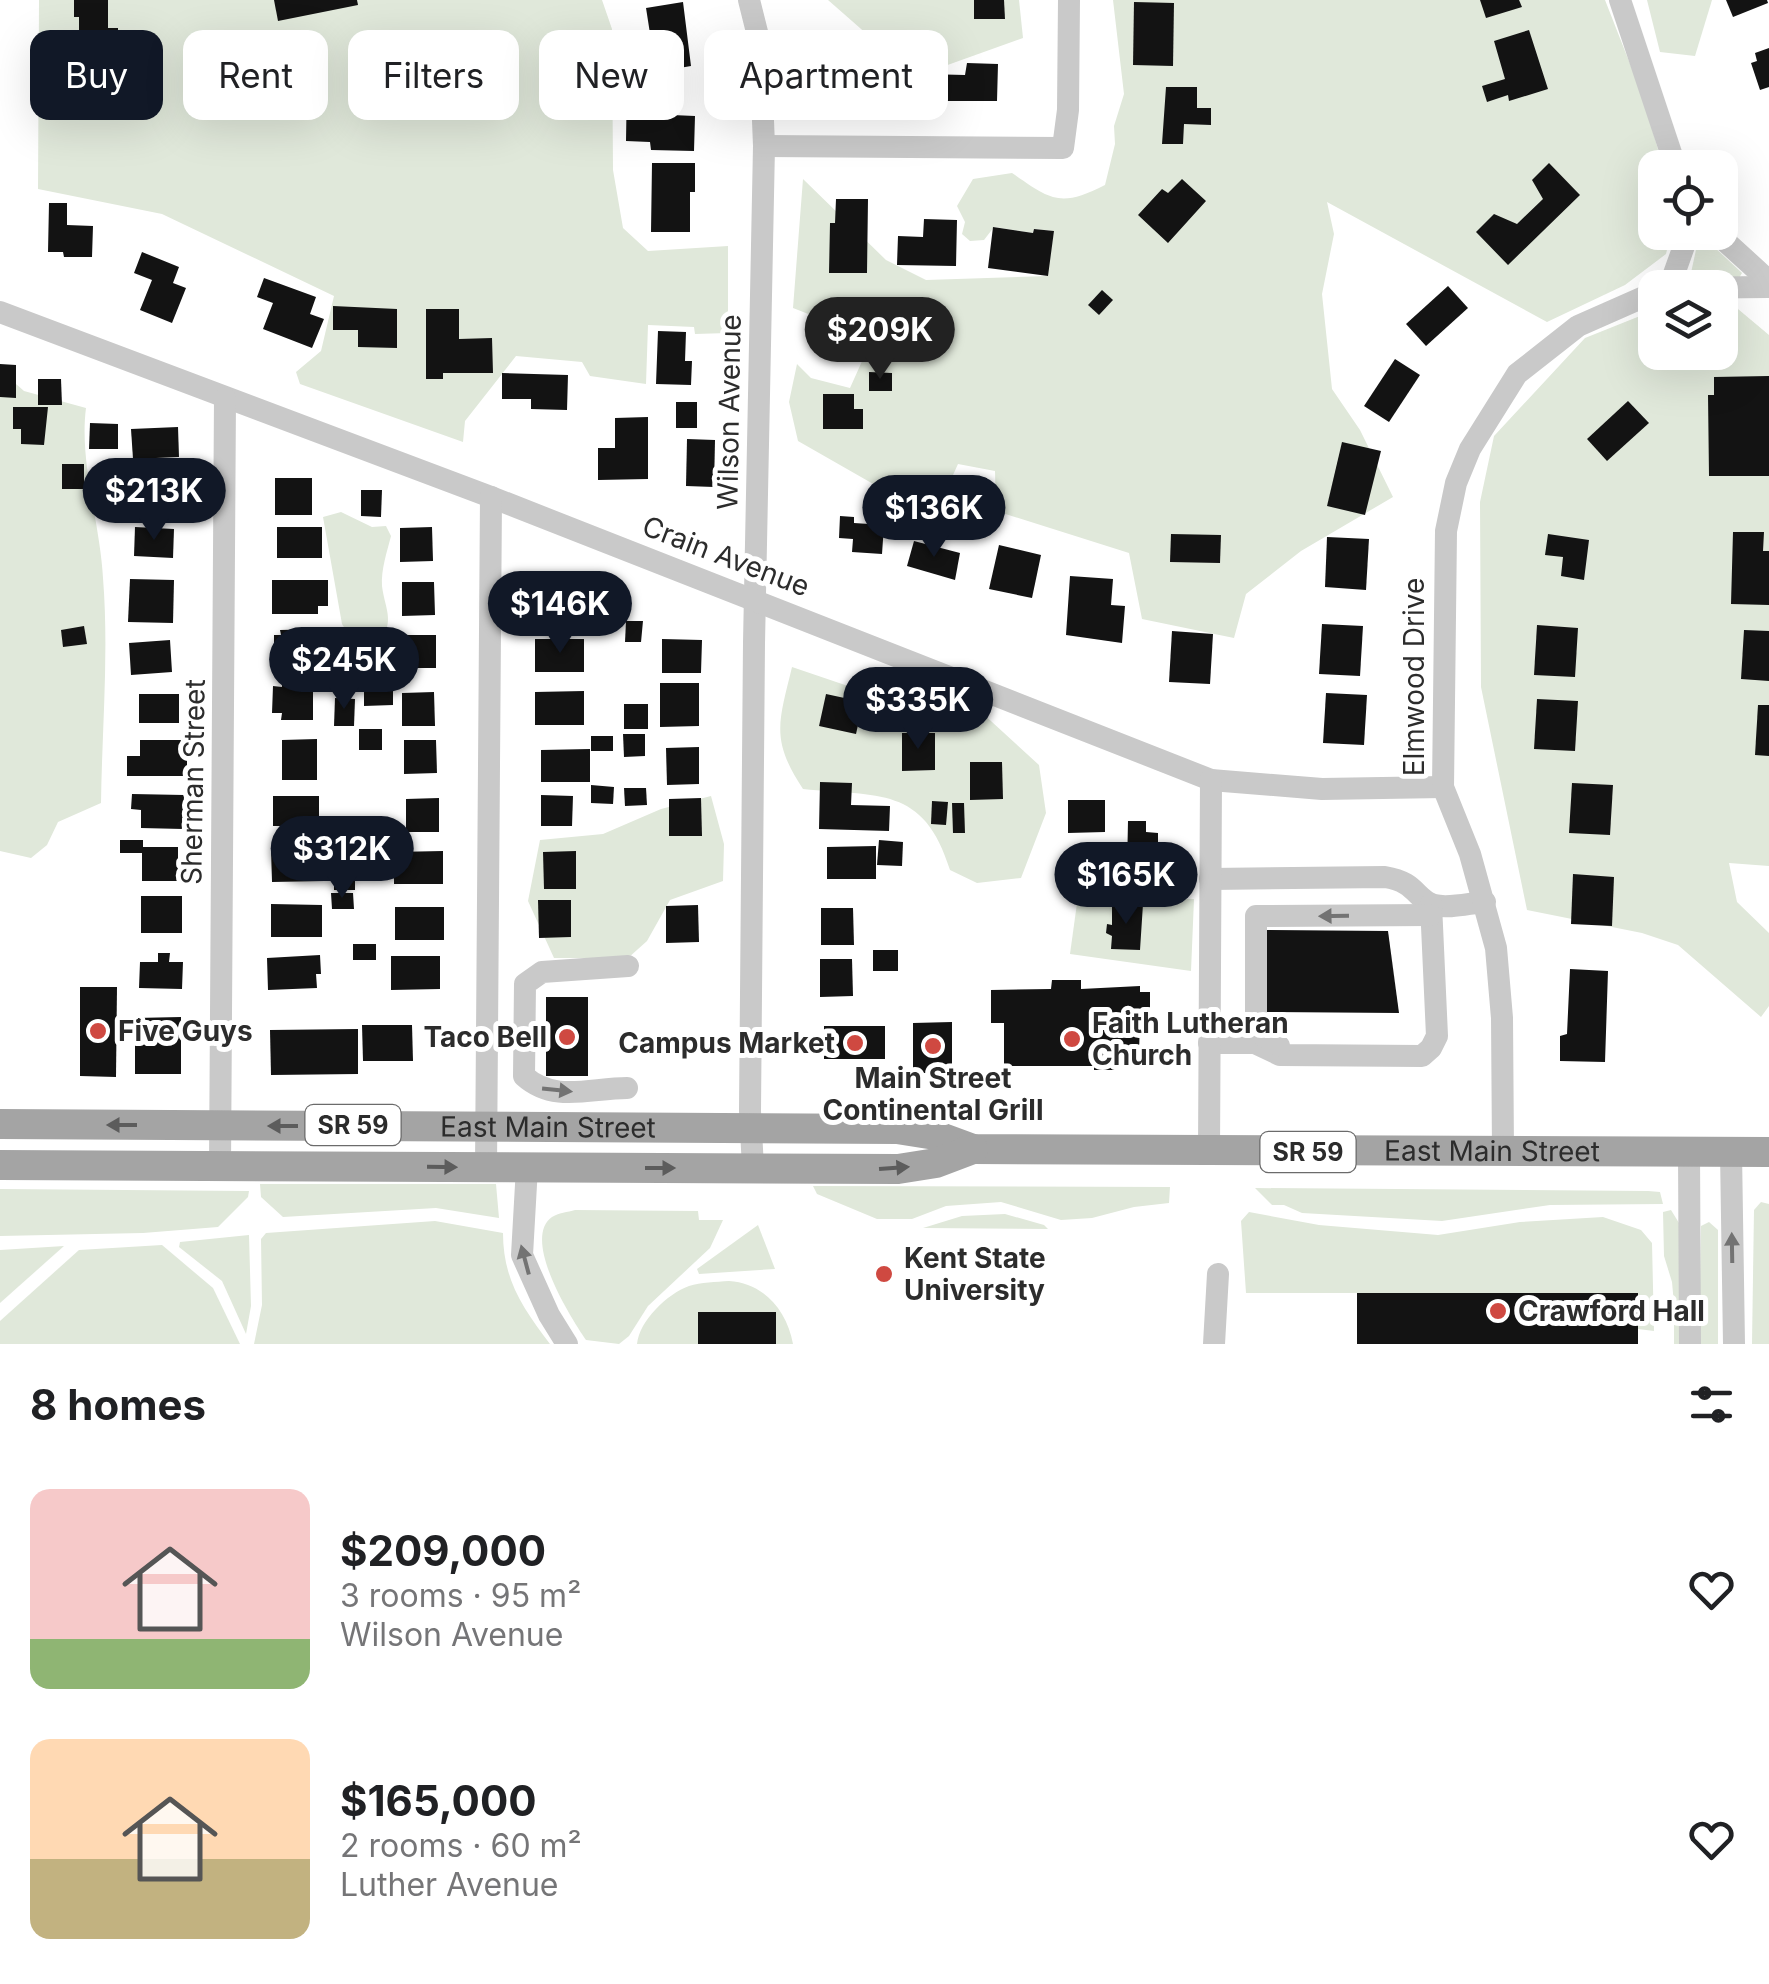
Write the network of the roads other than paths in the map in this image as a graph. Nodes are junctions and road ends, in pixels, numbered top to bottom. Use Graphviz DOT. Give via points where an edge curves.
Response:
graph roads {
  1 [pos="749,0"];
  2 [pos="1069,0"];
  3 [pos="1620,0"];
  4 [pos="764,146"];
  5 [pos="1670,150"];
  6 [pos="1734,250"];
  7 [pos="1769,284"];
  8 [pos="1738,285"];
  9 [pos="1638,299"];
  10 [pos="0,312"];
  11 [pos="225,398"];
  12 [pos="491,497"];
  13 [pos="756,600"];
  14 [pos="1210,780"];
  15 [pos="1442,787"];
  16 [pos="1210,879"];
  17 [pos="1485,902"];
  18 [pos="1431,909"];
  19 [pos="628,966"];
  20 [pos="1209,1043"];
  21 [pos="1293,1055"];
  22 [pos="627,1088"];
  23 [pos="0,1124"];
  24 [pos="220,1126"];
  25 [pos="486,1126"];
  26 [pos="750,1127"];
  27 [pos="974,1149"];
  28 [pos="1209,1151"];
  29 [pos="1503,1151"];
  30 [pos="1688,1152"];
  31 [pos="1731,1152"];
  32 [pos="1769,1152"];
  33 [pos="0,1165"];
  34 [pos="220,1166"];
  35 [pos="528,1167"];
  36 [pos="486,1168"];
  37 [pos="752,1168"];
  38 [pos="1218,1274"];
  39 [pos="567,1344"];
  40 [pos="1214,1344"];
  41 [pos="1690,1344"];
  42 [pos="1734,1344"];
  1 -- 4 [label="street, Wilson Avenue" via="760,44"];
  2 -- 4 [label="street" via="1063,148"];
  3 -- 5 [label="street"];
  4 -- 13 [label="street, Wilson Avenue"];
  6 -- 7 [label="street"];
  7 -- 8 [label="street, Elmwood Drive"];
  9 -- 15 [label="street, Elmwood Drive" via="1578,326 1517,374 1481,426 1456,482 1446,530"];
  10 -- 11 [label="street, Crain Avenue"];
  11 -- 12 [label="street, Crain Avenue"];
  11 -- 24 [label="street, Sherman Street"];
  12 -- 13 [label="street, Crain Avenue"];
  12 -- 25 [label="street"];
  13 -- 14 [label="street, Crain Avenue"];
  13 -- 26 [label="street, Wilson Avenue"];
  14 -- 15 [label="street, Crain Avenue" via="1322,789"];
  14 -- 16 [label="street"];
  15 -- 17 [label="street, Elmwood Drive"];
  16 -- 18 [label="street" via="1384,876 1413,886"];
  16 -- 20 [label="street"];
  17 -- 18 [label="street"];
  17 -- 29 [label="street, Elmwood Drive" via="1500,985"];
  18 -- 21 [label="street" via="1437,1036 1427,1053"];
  18 -- 21 [label="street, one-way" via="1256,916 1258,1033"];
  19 -- 22 [label="street, one-way" via="542,972 525,984 524,1057 524,1076 538,1088 561,1094"];
  20 -- 21 [label="street" via="1255,1043"];
  20 -- 28 [label="street"];
  24 -- 23 [label="main road, East Main Street / SR 59, one-way"];
  25 -- 24 [label="main road, East Main Street / SR 59, one-way"];
  24 -- 34 [label="street, Sherman Street"];
  25 -- 26 [label="main road, East Main Street / SR 59"];
  25 -- 36 [label="street"];
  26 -- 27 [label="main road, East Main Street / SR 59" via="897,1129"];
  26 -- 37 [label="street, Wilson Avenue"];
  27 -- 28 [label="main road, East Main Street / SR 59"];
  37 -- 27 [label="main road, East Main Street / SR 59, one-way" via="898,1169"];
  28 -- 29 [label="main road, East Main Street / SR 59"];
  29 -- 30 [label="main road, East Main Street / SR 59"];
  30 -- 31 [label="main road, East Main Street / SR 59"];
  30 -- 41 [label="street"];
  31 -- 32 [label="main road, East Main Street / SR 59"];
  42 -- 31 [label="street, one-way"];
  33 -- 34 [label="main road, East Main Street / SR 59"];
  34 -- 36 [label="main road, East Main Street / SR 59, one-way"];
  35 -- 36 [label="main road, East Main Street / SR 59"];
  35 -- 37 [label="main road, East Main Street / SR 59, one-way"];
  39 -- 35 [label="street, one-way" via="522,1254"];
  38 -- 40 [label="street"];
}
